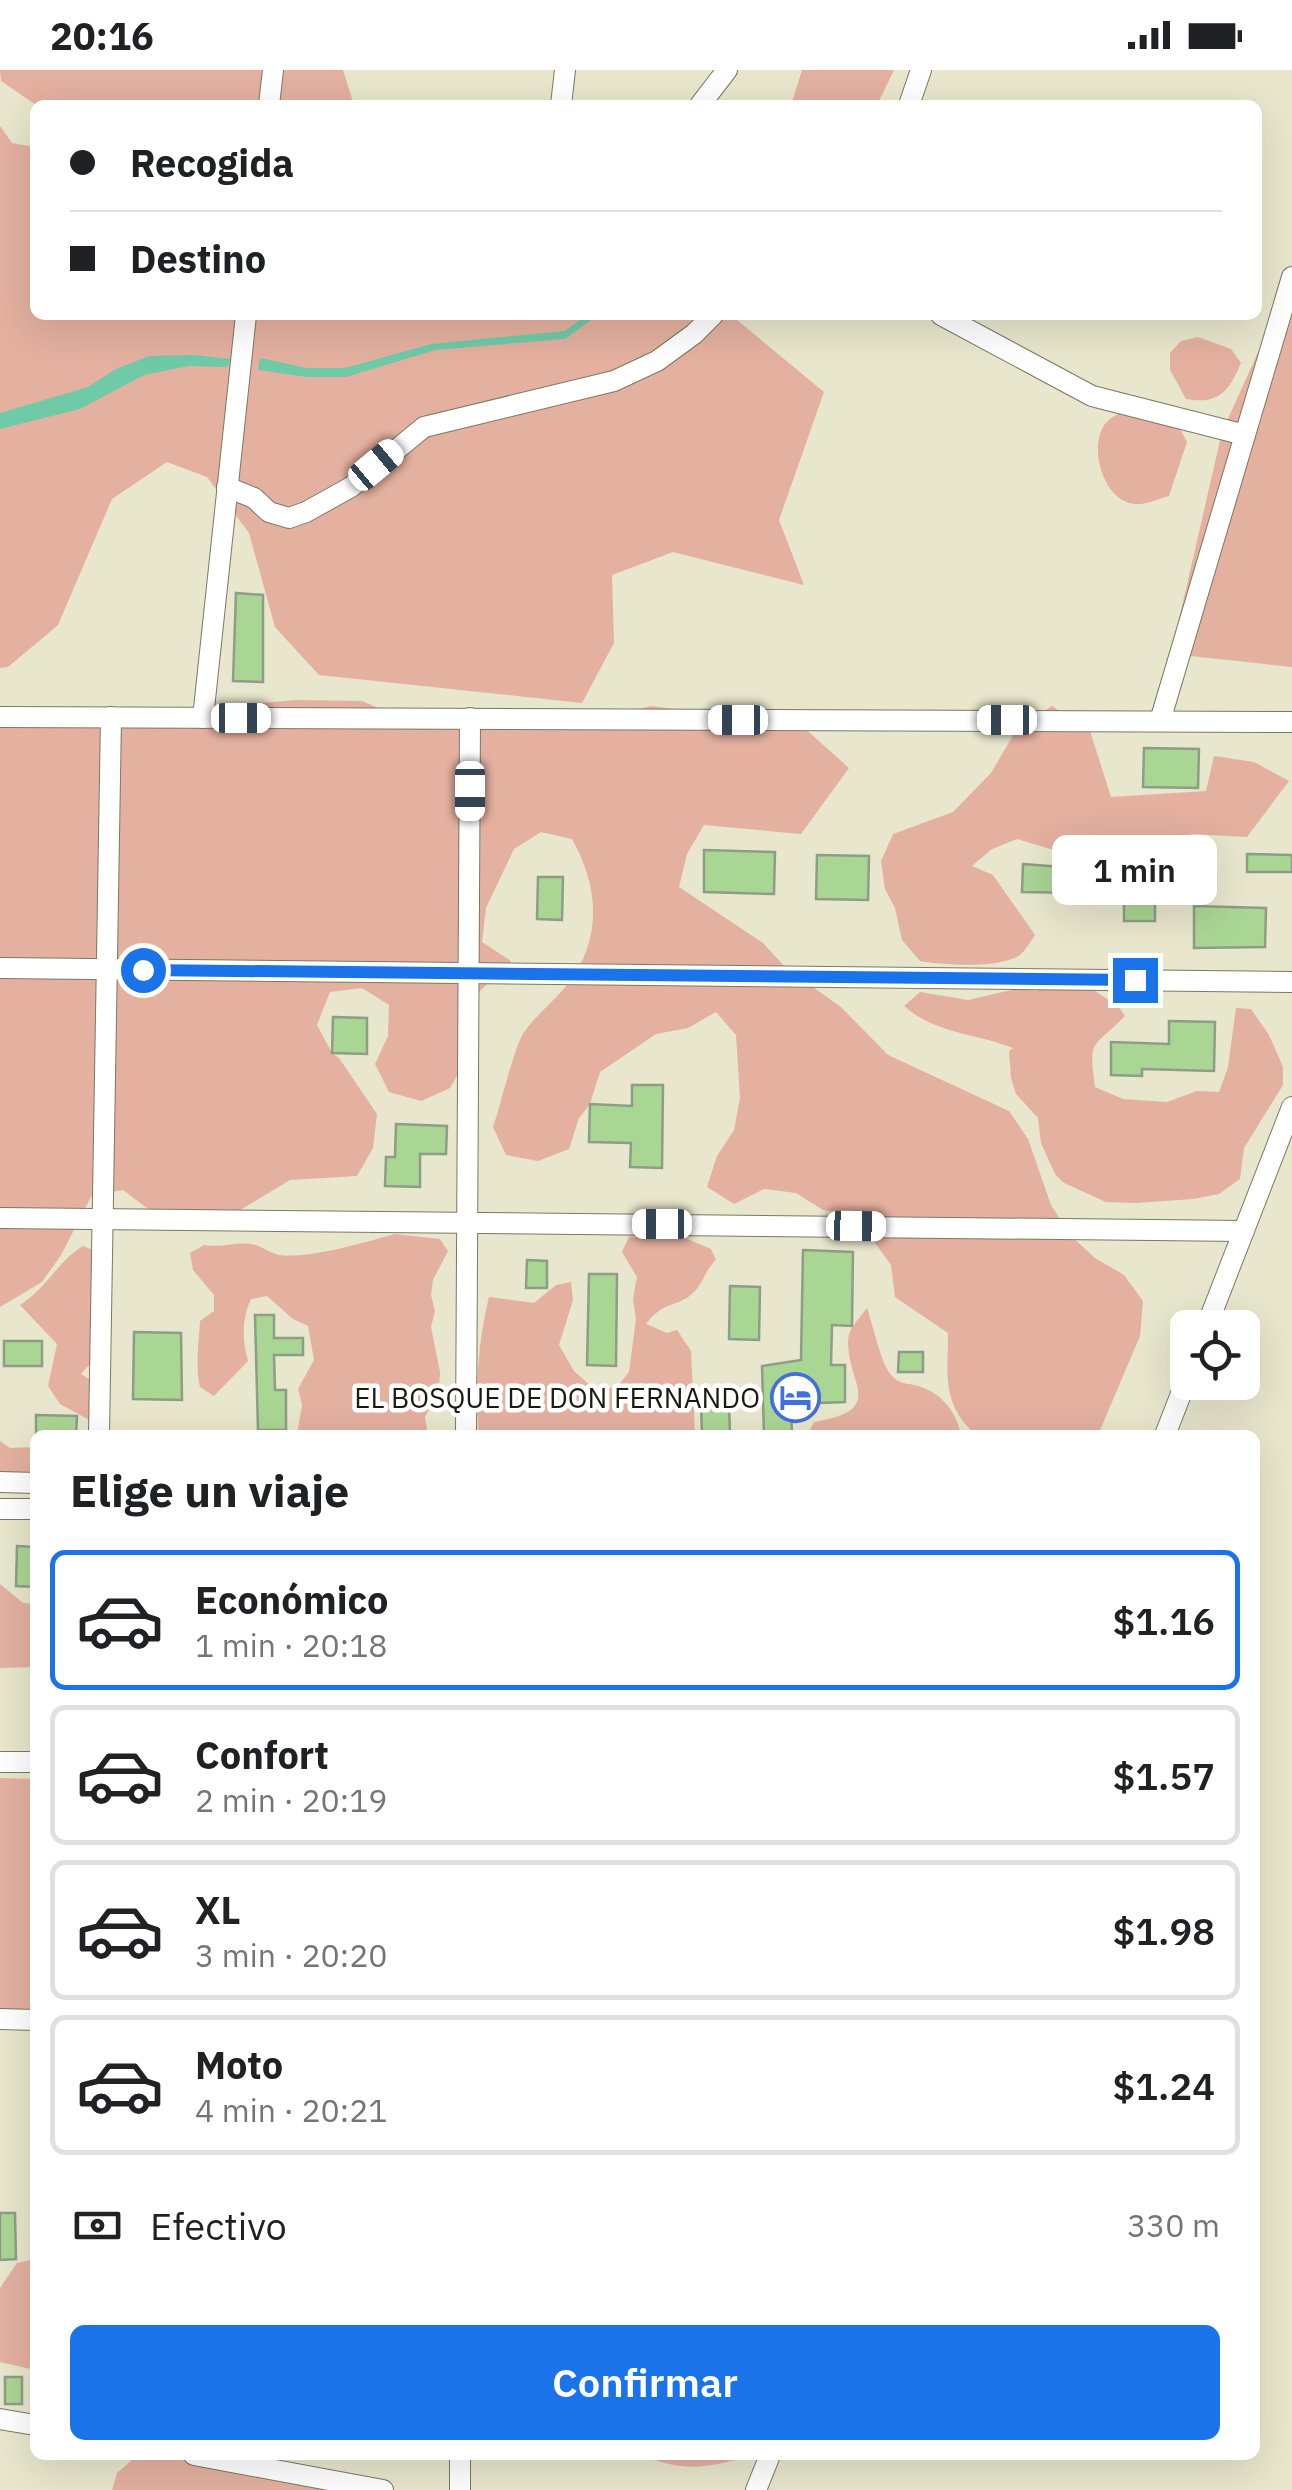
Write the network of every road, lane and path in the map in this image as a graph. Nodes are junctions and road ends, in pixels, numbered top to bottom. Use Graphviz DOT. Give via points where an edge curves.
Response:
graph roads {
  1 [pos="273,70"];
  2 [pos="565,70"];
  3 [pos="727,70"];
  4 [pos="921,70"];
  5 [pos="270,100"];
  6 [pos="562,100"];
  7 [pos="704,100"];
  8 [pos="911,100"];
  9 [pos="1292,277"];
  10 [pos="245,320"];
  11 [pos="708,320"];
  12 [pos="950,320"];
  13 [pos="1245,435"];
  14 [pos="227,487"];
  15 [pos="0,717"];
  16 [pos="111,717"];
  17 [pos="203,718"];
  18 [pos="470,718"];
  19 [pos="1160,721"];
  20 [pos="1292,722"];
  21 [pos="0,968"];
  22 [pos="106,969"];
  23 [pos="468,973"];
  24 [pos="1292,982"];
  25 [pos="1292,1107"];
  26 [pos="0,1218"];
  27 [pos="102,1219"];
  28 [pos="467,1222"];
  29 [pos="1244,1230"];
  30 [pos="1213,1310"];
  31 [pos="1178,1400"];
  32 [pos="99,1430"];
  33 [pos="466,1430"];
  34 [pos="1166,1430"];
  35 [pos="0,1482"];
  36 [pos="30,1482"];
  37 [pos="0,1509"];
  38 [pos="30,1510"];
  39 [pos="0,1762"];
  40 [pos="30,1762"];
  41 [pos="0,2019"];
  42 [pos="30,2020"];
  43 [pos="0,2419"];
  44 [pos="30,2425"];
  45 [pos="221,2460"];
  46 [pos="460,2460"];
  47 [pos="768,2460"];
  48 [pos="383,2490"];
  49 [pos="460,2490"];
  50 [pos="756,2490"];
  1 -- 5 [label="street"];
  2 -- 6 [label="street"];
  3 -- 7 [label="street"];
  4 -- 8 [label="street"];
  9 -- 13 [label="street"];
  10 -- 14 [label="street"];
  11 -- 14 [label="street" via="657,361 614,380 424,427 350,487 289,518"];
  12 -- 13 [label="street" via="1092,396"];
  13 -- 19 [label="street"];
  14 -- 17 [label="street"];
  15 -- 16 [label="street"];
  16 -- 17 [label="street"];
  16 -- 22 [label="street"];
  17 -- 18 [label="street"];
  18 -- 19 [label="street"];
  18 -- 23 [label="street"];
  19 -- 20 [label="street"];
  21 -- 22 [label="street"];
  22 -- 23 [label="street"];
  22 -- 27 [label="street"];
  23 -- 24 [label="street"];
  23 -- 28 [label="street"];
  25 -- 29 [label="street"];
  26 -- 27 [label="street"];
  27 -- 28 [label="street"];
  27 -- 32 [label="street"];
  28 -- 29 [label="street"];
  28 -- 33 [label="street"];
  29 -- 30 [label="street"];
  31 -- 34 [label="street"];
  35 -- 36 [label="street"];
  37 -- 38 [label="street"];
  39 -- 40 [label="street"];
  41 -- 42 [label="street"];
  43 -- 44 [label="street"];
  45 -- 48 [label="street"];
  46 -- 49 [label="street"];
  47 -- 50 [label="street"];
}
